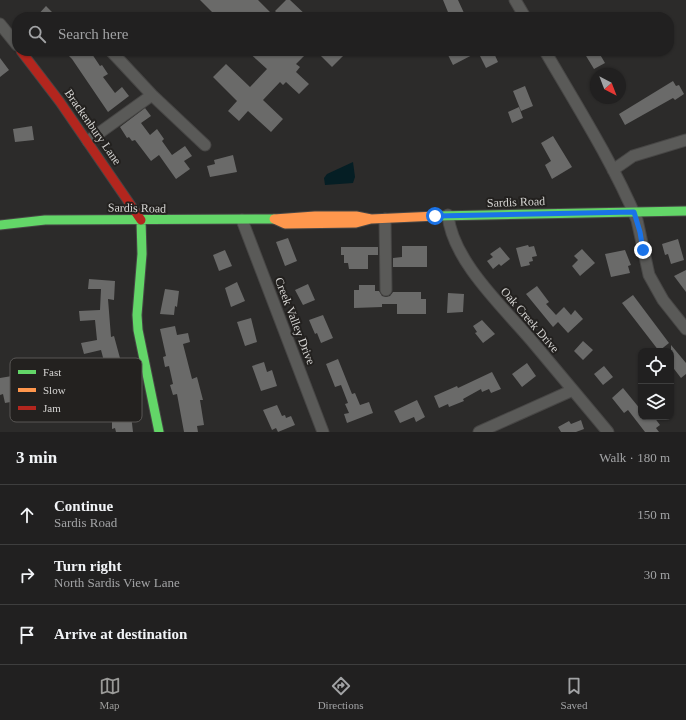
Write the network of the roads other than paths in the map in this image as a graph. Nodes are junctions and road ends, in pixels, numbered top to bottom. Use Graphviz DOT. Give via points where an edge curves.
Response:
graph roads {
  1 [pos="515,0"];
  2 [pos="522,12"];
  3 [pos="0,24"];
  4 [pos="12,39"];
  5 [pos="25,56"];
  6 [pos="115,56"];
  7 [pos="548,56"];
  8 [pos="152,95"];
  9 [pos="686,140"];
  10 [pos="88,141"];
  11 [pos="205,145"];
  12 [pos="613,170"];
  13 [pos="686,211"];
  14 [pos="634,212"];
  15 [pos="448,215"];
  16 [pos="385,218"];
  17 [pos="141,220"];
  18 [pos="242,220"];
  19 [pos="0,224"];
  20 [pos="386,290"];
  21 [pos="686,329"];
  22 [pos="573,390"];
  23 [pos="160,432"];
  24 [pos="324,432"];
  25 [pos="479,432"];
  26 [pos="608,432"];
  1 -- 2 [label="street"];
  3 -- 4 [label="street"];
  5 -- 10 [label="main road, Brackenbury Lane"];
  6 -- 8 [label="street"];
  7 -- 12 [label="street"];
  8 -- 10 [label="street"];
  8 -- 11 [label="street"];
  9 -- 12 [label="street" via="633,156"];
  10 -- 17 [label="main road, Brackenbury Lane"];
  12 -- 14 [label="street"];
  13 -- 14 [label="main road, Sardis Road"];
  14 -- 15 [label="main road, Sardis Road"];
  14 -- 21 [label="street" via="649,274 663,300"];
  15 -- 16 [label="main road, Sardis Road"];
  15 -- 22 [label="street, Oak Creek Drive" via="449,228 454,240 475,275"];
  16 -- 18 [label="main road, Sardis Road" via="314,216"];
  16 -- 20 [label="street"];
  17 -- 18 [label="main road, Sardis Road"];
  17 -- 19 [label="main road, Sardis Road" via="45,220"];
  17 -- 23 [label="main road" via="138,330"];
  18 -- 24 [label="street, Creek Valley Drive"];
  22 -- 25 [label="street"];
  22 -- 26 [label="street, Oak Creek Drive"];
}
